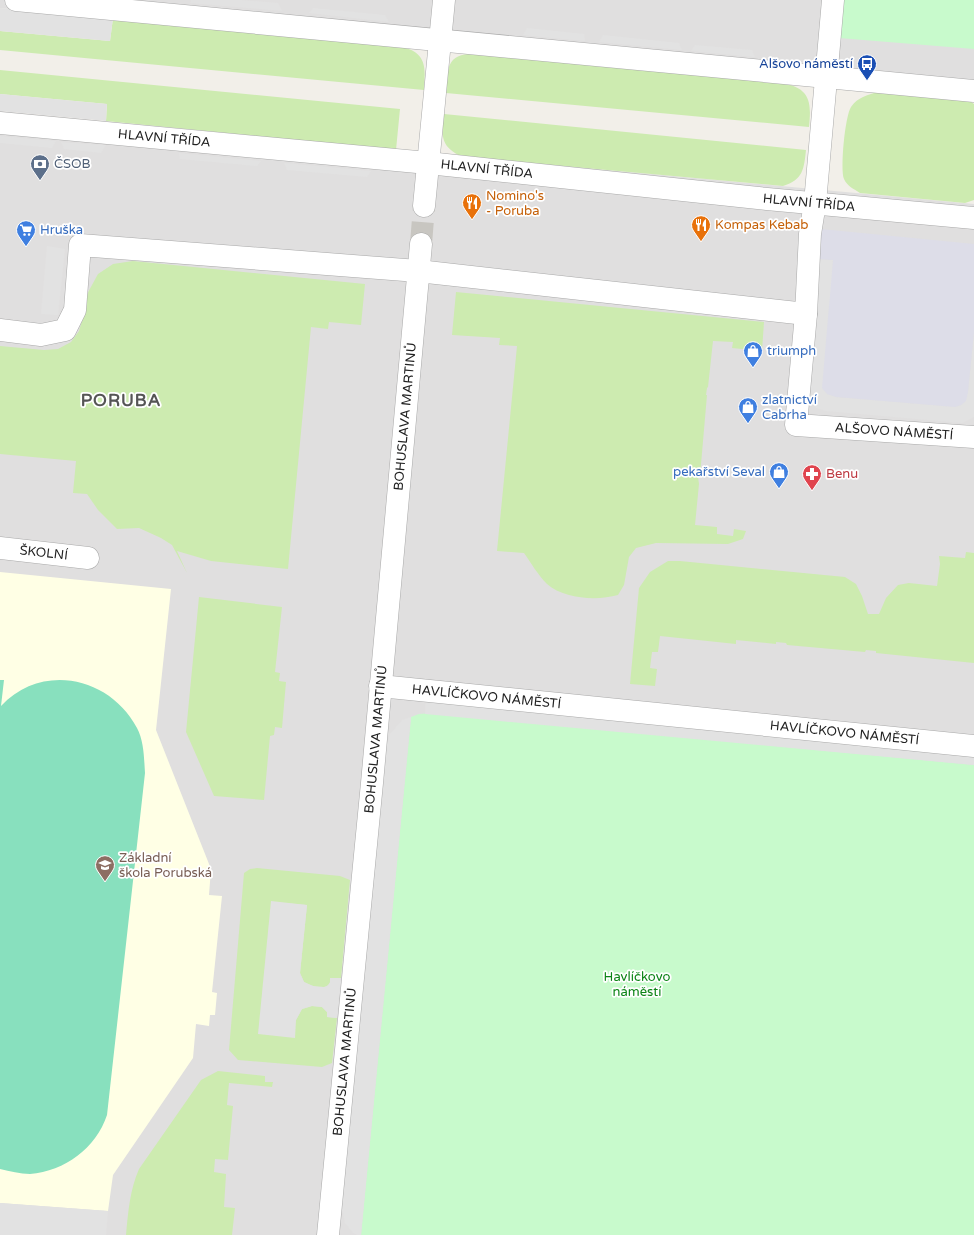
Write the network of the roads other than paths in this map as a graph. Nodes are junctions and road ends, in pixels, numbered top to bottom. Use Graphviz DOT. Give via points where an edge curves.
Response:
graph roads {
  1 [pos="16,0"];
  2 [pos="444,0"];
  3 [pos="833,0"];
  4 [pos="440,40"];
  5 [pos="826,77"];
  6 [pos="974,91"];
  7 [pos="0,123"];
  8 [pos="428,163"];
  9 [pos="815,203"];
  10 [pos="424,206"];
  11 [pos="974,218"];
  12 [pos="421,244"];
  13 [pos="418,271"];
  14 [pos="806,314"];
  15 [pos="0,330"];
  16 [pos="974,437"];
  17 [pos="0,548"];
  18 [pos="88,558"];
  19 [pos="380,686"];
  20 [pos="974,746"];
  21 [pos="328,1235"];
  1 -- 4 [label="street"];
  2 -- 4 [label="street"];
  3 -- 5 [label="street"];
  4 -- 5 [label="street"];
  4 -- 8 [label="street"];
  5 -- 6 [label="street"];
  5 -- 9 [label="street, ALŠOVO NÁMĚSTÍ"];
  7 -- 8 [label="street, HLAVNÍ TŘÍDA"];
  8 -- 9 [label="street, HLAVNÍ TŘÍDA"];
  8 -- 10 [label="street"];
  9 -- 11 [label="street, HLAVNÍ TŘÍDA"];
  9 -- 14 [label="street, ALŠOVO NÁMĚSTÍ" via="810,234"];
  12 -- 13 [label="street, BOHUSLAVA MARTINŮ"];
  13 -- 14 [label="street"];
  13 -- 15 [label="street" via="80,245 75,310 65,330 41,335"];
  13 -- 19 [label="street, BOHUSLAVA MARTINŮ"];
  14 -- 16 [label="street, ALŠOVO NÁMĚSTÍ" via="796,425"];
  17 -- 18 [label="street, ŠKOLNÍ"];
  19 -- 20 [label="street, HAVLÍČKOVO NÁMĚSTÍ"];
  19 -- 21 [label="street, BOHUSLAVA MARTINŮ"];
}
